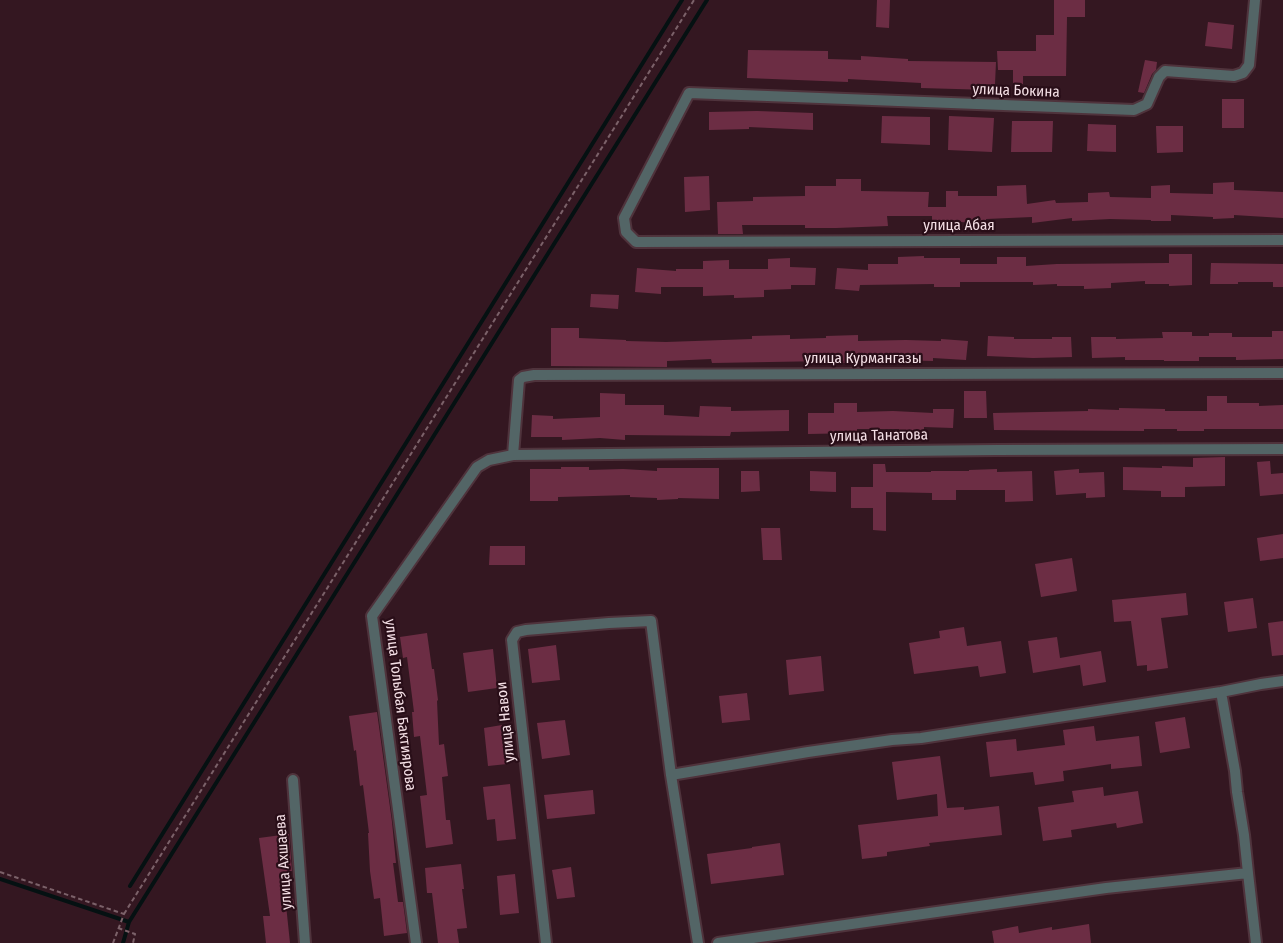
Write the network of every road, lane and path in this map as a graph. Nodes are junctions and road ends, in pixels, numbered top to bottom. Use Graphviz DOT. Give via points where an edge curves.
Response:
graph roads {
  1 [pos="694,0"];
  2 [pos="1255,0"];
  3 [pos="1283,240"];
  4 [pos="636,242"];
  5 [pos="1283,373"];
  6 [pos="1283,449"];
  7 [pos="513,455"];
  8 [pos="477,467"];
  9 [pos="1283,681"];
  10 [pos="1221,692"];
  11 [pos="671,775"];
  12 [pos="293,780"];
  13 [pos="0,872"];
  14 [pos="1248,873"];
  15 [pos="124,914"];
  16 [pos="118,928"];
  17 [pos="113,943"];
  18 [pos="133,943"];
  19 [pos="305,943"];
  20 [pos="416,943"];
  21 [pos="546,943"];
  22 [pos="698,943"];
  23 [pos="718,943"];
  24 [pos="1256,943"];
  1 -- 15 [label="path"];
  2 -- 4 [label="street, улица Бокина" via="1249,65 1243,73 1234,76 1165,71 1147,104 1134,110 689,93 624,218 626,232"];
  3 -- 4 [label="street, улица Абая"];
  5 -- 7 [label="street, улица Курмангазы" via="534,375 519,380"];
  6 -- 7 [label="street, улица Танатова"];
  7 -- 8 [label="street, улица Танатова"];
  8 -- 20 [label="street, улица Толыбая Бактиярова" via="372,616"];
  9 -- 10 [label="street"];
  10 -- 11 [label="street"];
  10 -- 14 [label="street"];
  11 -- 21 [label="street, улица Навои" via="651,621 517,632 512,640"];
  11 -- 22 [label="street"];
  12 -- 19 [label="street, улица Ахшаева"];
  13 -- 15 [label="path"];
  14 -- 23 [label="street" via="1106,888"];
  14 -- 24 [label="street"];
  15 -- 16 [label="path"];
  16 -- 17 [label="path"];
  16 -- 18 [label="path" via="135,934"];
}
